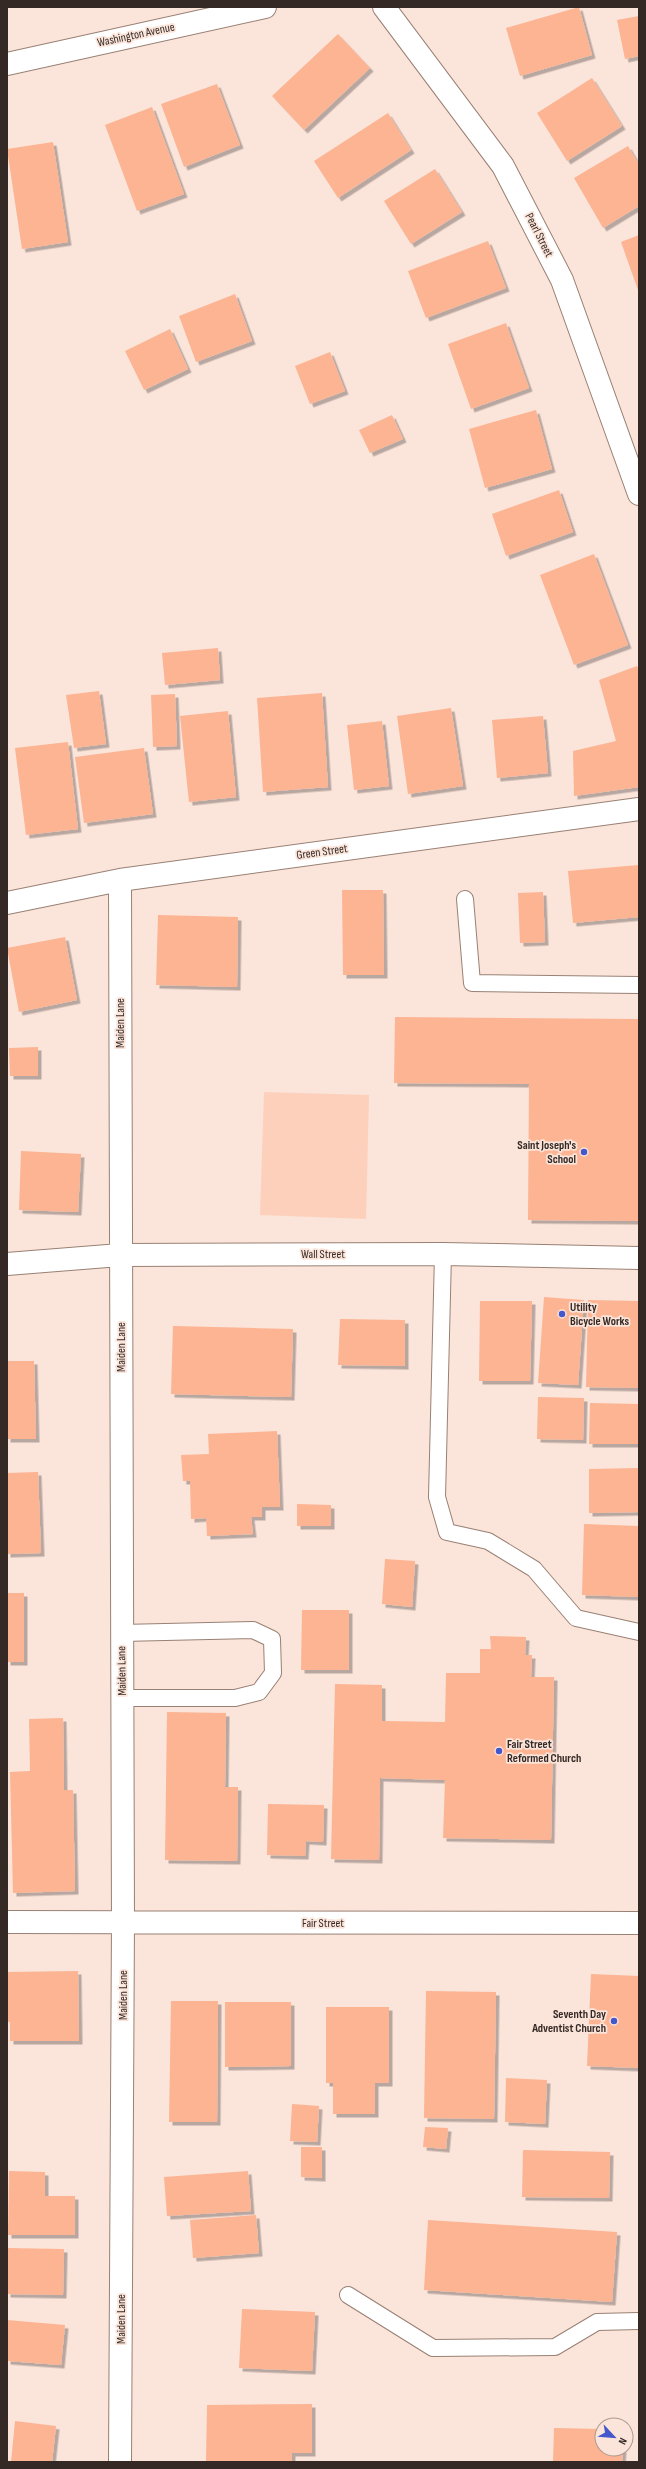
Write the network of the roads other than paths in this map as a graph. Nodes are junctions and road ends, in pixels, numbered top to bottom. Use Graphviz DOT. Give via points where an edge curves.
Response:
graph roads {
  1 [pos="265,7"];
  2 [pos="384,7"];
  3 [pos="7,64"];
  4 [pos="639,494"];
  5 [pos="639,809"];
  6 [pos="120,880"];
  7 [pos="465,899"];
  8 [pos="7,903"];
  9 [pos="639,985"];
  10 [pos="443,1254"];
  11 [pos="120,1255"];
  12 [pos="639,1258"];
  13 [pos="7,1264"];
  14 [pos="639,1632"];
  15 [pos="121,1633"];
  16 [pos="123,1698"];
  17 [pos="7,1922"];
  18 [pos="123,1922"];
  19 [pos="639,1923"];
  20 [pos="348,2296"];
  21 [pos="639,2321"];
  22 [pos="120,2462"];
  1 -- 3 [label="street, Washington Avenue"];
  2 -- 4 [label="street, Pearl Street" via="503,166 562,280"];
  5 -- 6 [label="street, Green Street"];
  6 -- 8 [label="street, Green Street"];
  6 -- 11 [label="street, Maiden Lane"];
  7 -- 9 [label="lane" via="472,983"];
  10 -- 11 [label="street, Wall Street"];
  10 -- 12 [label="street, Wall Street"];
  10 -- 14 [label="lane" via="437,1497 447,1532 488,1541 534,1569 576,1618"];
  11 -- 13 [label="street, Wall Street"];
  11 -- 15 [label="street, Maiden Lane"];
  15 -- 16 [label="street, Maiden Lane"];
  15 -- 16 [label="lane" via="253,1630 272,1639 273,1672 260,1692 235,1698"];
  16 -- 18 [label="street, Maiden Lane"];
  17 -- 18 [label="street, Fair Street"];
  18 -- 19 [label="street, Fair Street"];
  18 -- 22 [label="street, Maiden Lane"];
  20 -- 21 [label="lane" via="434,2348 555,2346 597,2322"];
}
